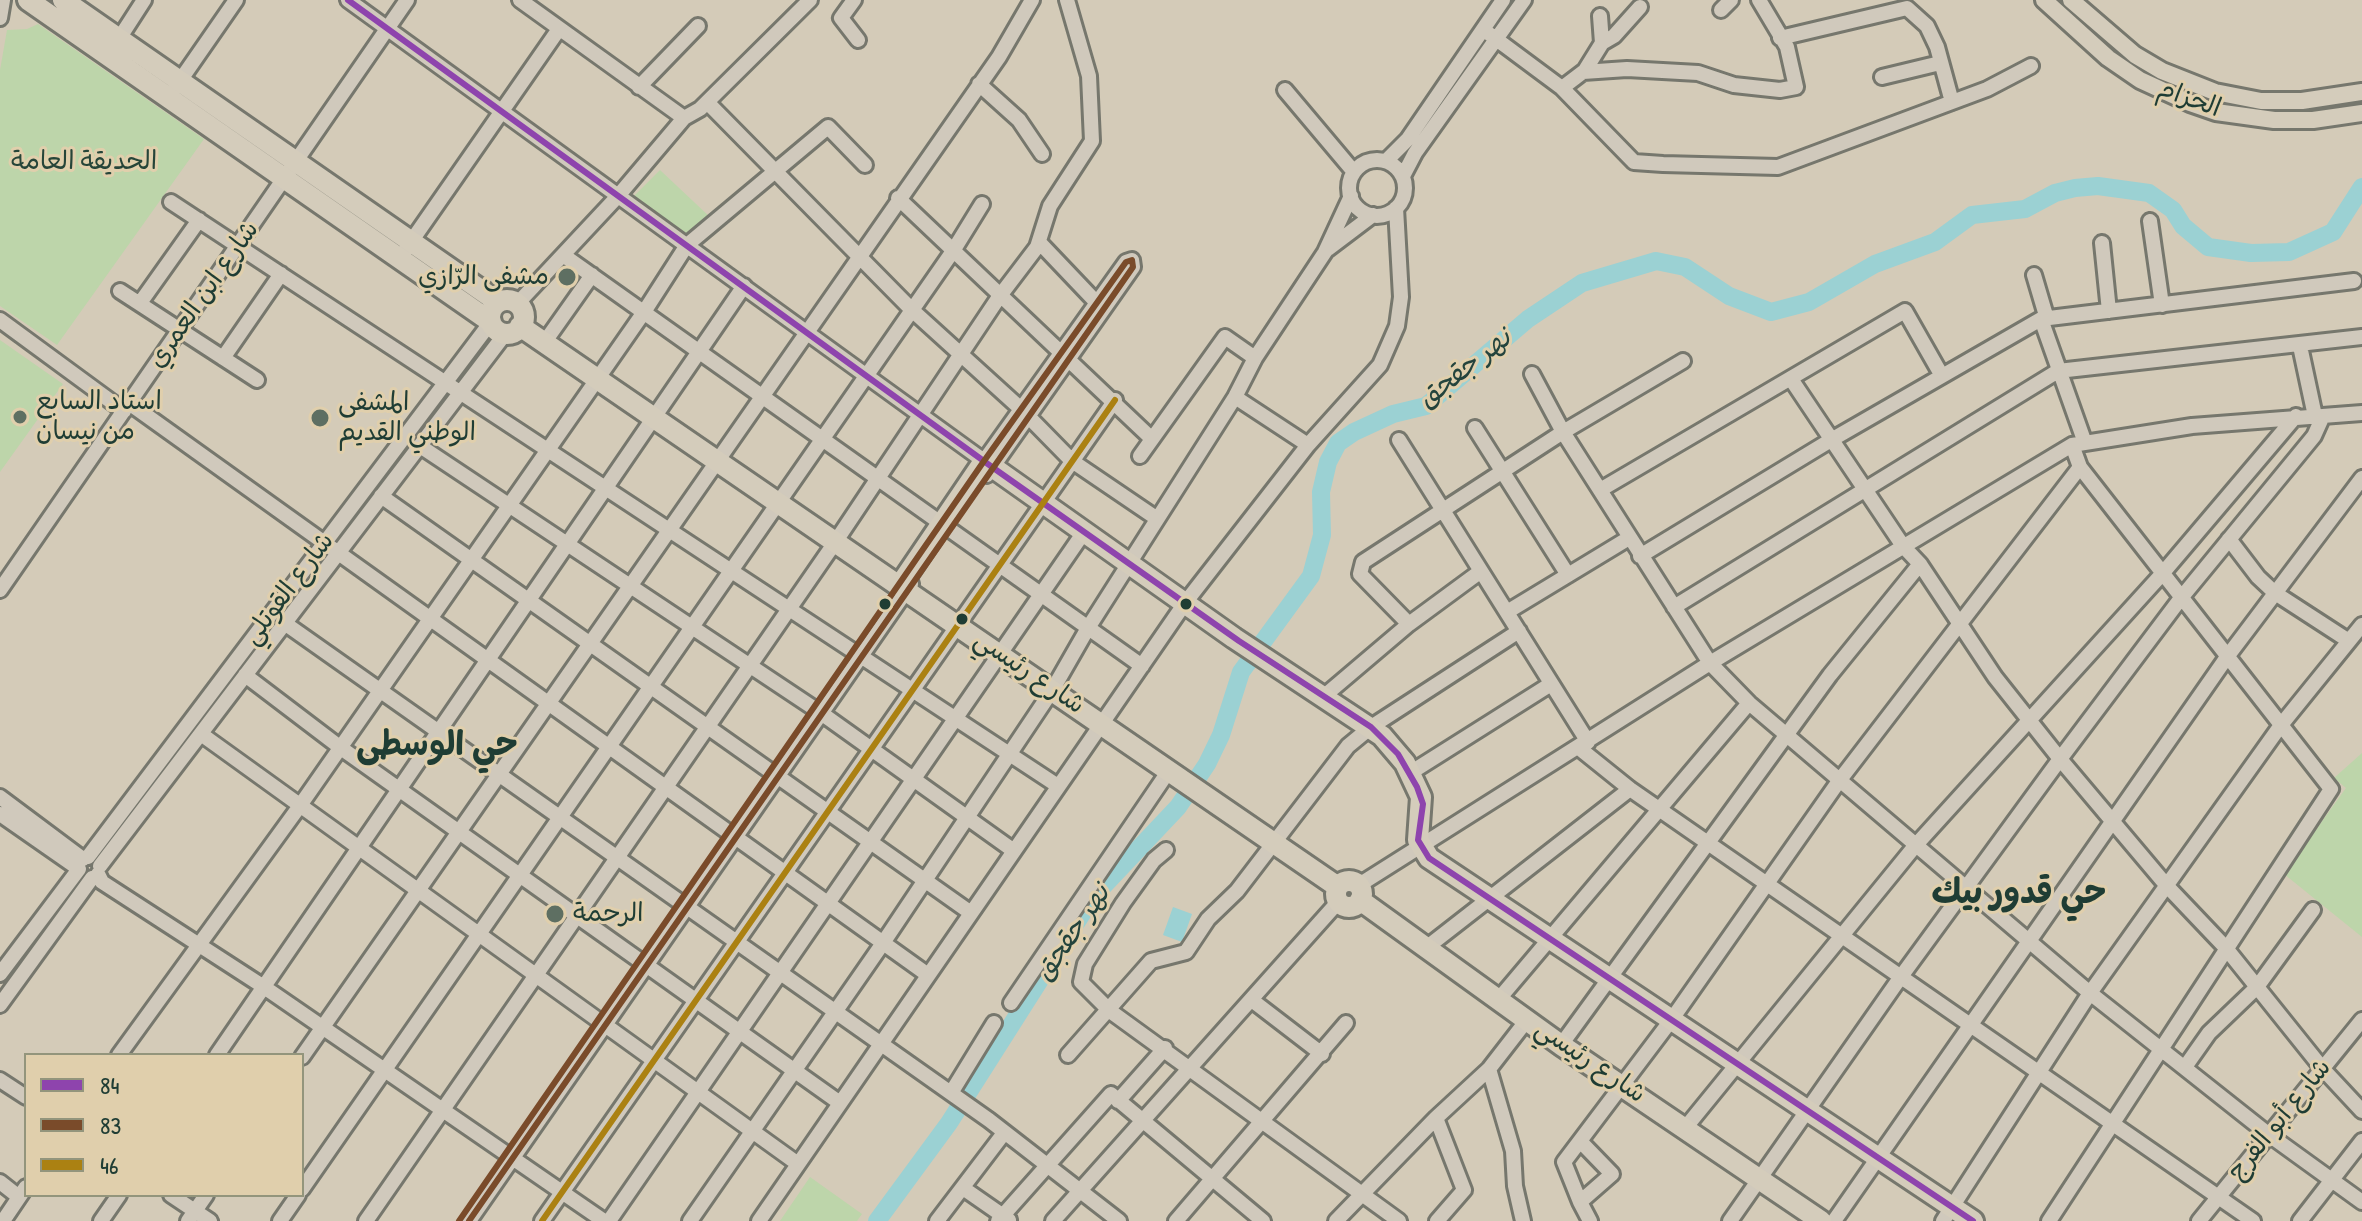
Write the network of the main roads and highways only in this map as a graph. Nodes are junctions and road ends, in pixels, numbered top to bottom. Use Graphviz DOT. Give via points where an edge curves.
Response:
graph roads {
  1 [pos="63,0"];
  2 [pos="2044,0"];
  3 [pos="2071,0"];
  4 [pos="30,1"];
  5 [pos="113,48"];
  6 [pos="174,90"];
  7 [pos="2359,93"];
  8 [pos="2362,113"];
  9 [pos="405,250"];
  10 [pos="508,303"];
  11 [pos="505,327"];
  12 [pos="904,587"];
  13 [pos="1947,1214"];
  14 [pos="1821,1221"];
  15 [pos="1973,1221"];
  1 -- 5 [label="highway"];
  2 -- 8 [label="main road, الحزام" via="2108,58 2190,103 2274,120"];
  3 -- 7 [label="main road, الحزام" via="2135,55 2215,92 2280,101"];
  4 -- 5 [label="highway"];
  5 -- 6 [label="highway"];
  6 -- 9 [label="highway" via="285,179"];
  6 -- 9 [label="highway" via="298,161"];
  7 -- 8 [label="main road"];
  9 -- 10 [label="highway"];
  9 -- 11 [label="highway, شارع رئيسي"];
  10 -- 11 [label="highway" via="491,311"];
  10 -- 11 [label="highway" via="523,312"];
  11 -- 12 [label="highway, شارع رئيسي" via="544,343"];
  12 -- 13 [label="highway" via="988,464 1278,668 1371,727 1410,773 1423,804 1418,836 1436,863 1807,1109"];
  12 -- 14 [label="highway, شارع رئيسي"];
  13 -- 15 [label="highway"];
}
